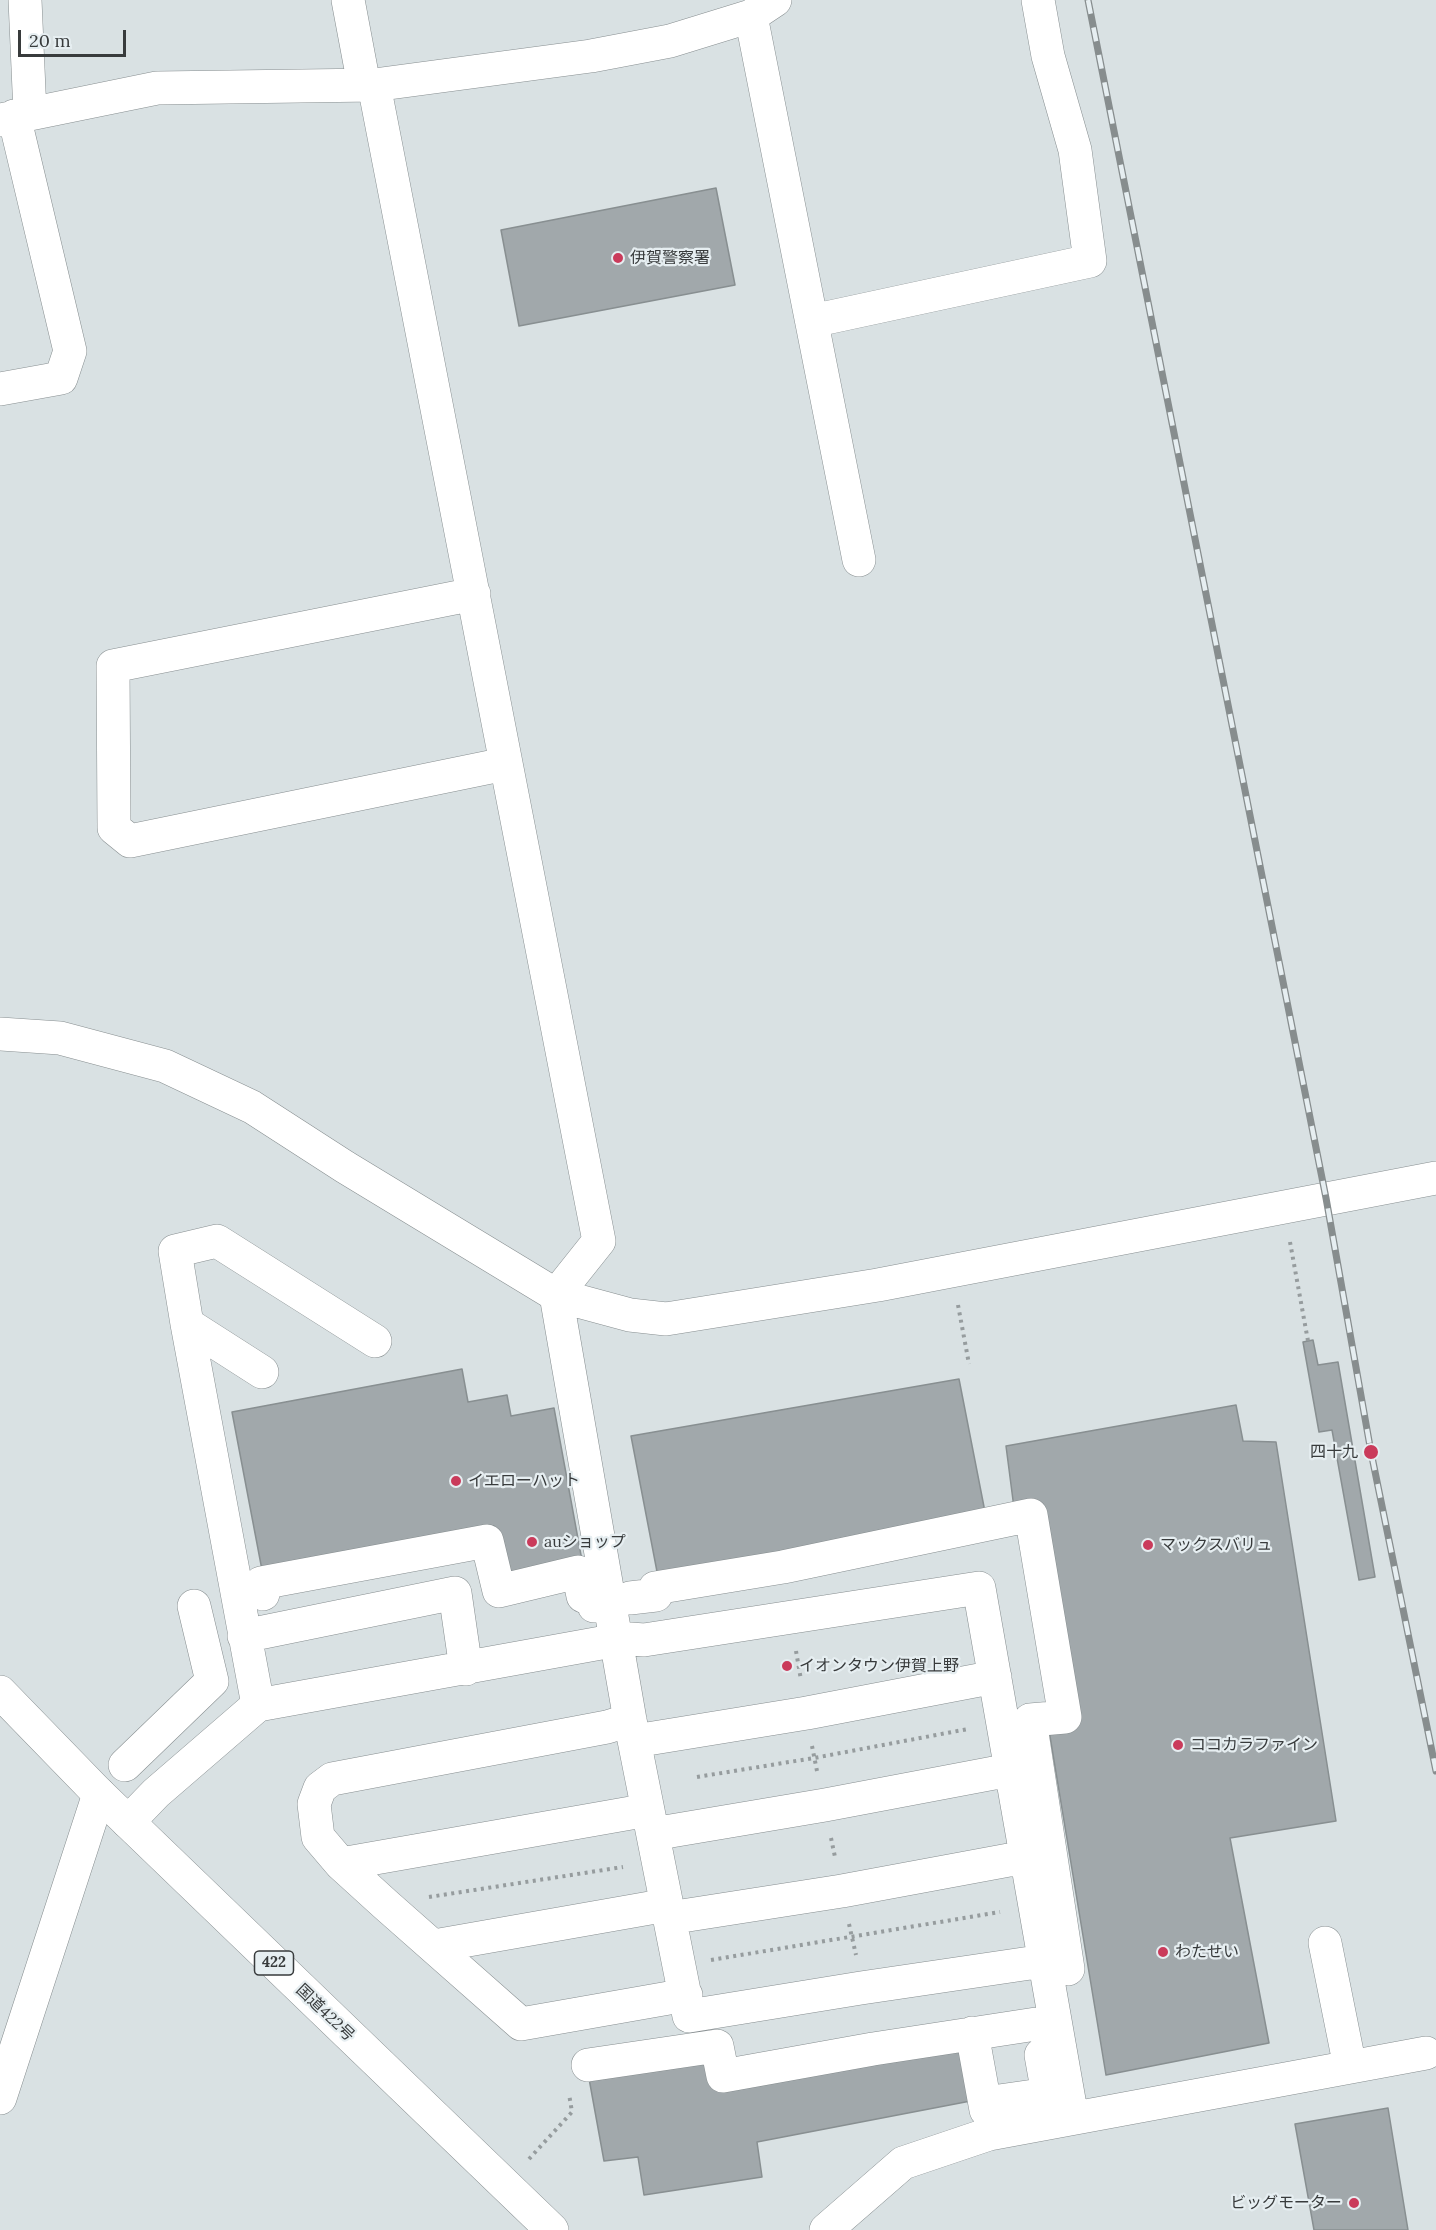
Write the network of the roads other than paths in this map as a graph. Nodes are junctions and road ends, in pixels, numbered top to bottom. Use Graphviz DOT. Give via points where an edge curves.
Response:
graph roads {
  1 [pos="25,0"];
  2 [pos="348,0"];
  3 [pos="1038,0"];
  4 [pos="763,8"];
  5 [pos="369,85"];
  6 [pos="15,116"];
  7 [pos="812,321"];
  8 [pos="0,389"];
  9 [pos="859,560"];
  10 [pos="474,594"];
  11 [pos="505,764"];
  12 [pos="0,1034"];
  13 [pos="1436,1178"];
  14 [pos="556,1294"];
  15 [pos="187,1324"];
  16 [pos="375,1341"];
  17 [pos="262,1372"];
  18 [pos="263,1594"];
  19 [pos="630,1598"];
  20 [pos="194,1606"];
  21 [pos="594,1606"];
  22 [pos="244,1636"];
  23 [pos="617,1638"];
  24 [pos="466,1669"];
  25 [pos="995,1677"];
  26 [pos="0,1692"];
  27 [pos="258,1705"];
  28 [pos="633,1731"];
  29 [pos="125,1765"];
  30 [pos="1011,1773"];
  31 [pos="99,1794"];
  32 [pos="128,1822"];
  33 [pos="651,1822"];
  34 [pos="1027,1860"];
  35 [pos="341,1864"];
  36 [pos="668,1912"];
  37 [pos="1325,1943"];
  38 [pos="434,1946"];
  39 [pos="1036,1968"];
  40 [pos="686,1995"];
  41 [pos="1036,2024"];
  42 [pos="972,2033"];
  43 [pos="1426,2053"];
  44 [pos="588,2065"];
  45 [pos="1350,2067"];
  46 [pos="0,2098"];
  47 [pos="1080,2106"];
  48 [pos="552,2230"];
  49 [pos="826,2230"];
  1 -- 6 [label="main road"];
  2 -- 5 [label="main road"];
  3 -- 7 [label="main road" via="1048,56 1074,150 1090,261"];
  4 -- 5 [label="main road" via="670,41 591,56"];
  4 -- 7 [label="main road"];
  5 -- 6 [label="main road" via="157,88"];
  5 -- 10 [label="main road"];
  6 -- 8 [label="main road" via="70,351 61,378"];
  7 -- 9 [label="main road"];
  10 -- 11 [label="main road"];
  10 -- 11 [label="main road" via="113,666 114,828 130,841"];
  11 -- 14 [label="main road" via="599,1240"];
  12 -- 14 [label="main road" via="60,1038 165,1066 252,1107"];
  13 -- 14 [label="main road" via="878,1285 666,1319 630,1315"];
  14 -- 23 [label="main road"];
  15 -- 16 [label="main road" via="175,1251 217,1241"];
  15 -- 17 [label="main road"];
  15 -- 22 [label="main road"];
  18 -- 21 [label="main road" via="261,1583 487,1541 499,1591 578,1572 583,1596 594,1595"];
  19 -- 47 [label="main road" via="656,1595 655,1588 783,1567 1031,1515 1065,1717 1030,1720"];
  20 -- 29 [label="main road" via="212,1681"];
  22 -- 24 [label="main road" via="455,1593"];
  22 -- 27 [label="main road"];
  23 -- 24 [label="main road"];
  23 -- 25 [label="main road" via="644,1640 979,1588"];
  23 -- 28 [label="main road"];
  24 -- 27 [label="main road"];
  25 -- 28 [label="main road" via="807,1713"];
  25 -- 30 [label="main road"];
  26 -- 31 [label="main road, 国道422号 / 422"];
  27 -- 32 [label="main road"];
  28 -- 33 [label="main road"];
  28 -- 35 [label="main road" via="607,1727 332,1779 320,1788 314,1804 318,1837"];
  30 -- 33 [label="main road" via="825,1805"];
  30 -- 34 [label="main road"];
  31 -- 32 [label="main road, 国道422号 / 422"];
  31 -- 46 [label="main road"];
  32 -- 48 [label="main road, 国道422号 / 422"];
  33 -- 35 [label="main road"];
  33 -- 36 [label="main road"];
  34 -- 36 [label="main road" via="842,1891"];
  34 -- 39 [label="main road"];
  35 -- 38 [label="main road"];
  36 -- 38 [label="main road"];
  36 -- 40 [label="main road"];
  37 -- 45 [label="main road"];
  38 -- 40 [label="main road" via="521,2024"];
  39 -- 40 [label="main road" via="932,1976 689,2016"];
  39 -- 41 [label="main road"];
  39 -- 47 [label="main road"];
  41 -- 42 [label="main road"];
  41 -- 42 [label="main road" via="1048,2094 986,2106"];
  42 -- 44 [label="main road" via="723,2076 717,2046"];
  43 -- 45 [label="main road"];
  45 -- 47 [label="main road"];
  47 -- 49 [label="main road" via="903,2163"];
}
